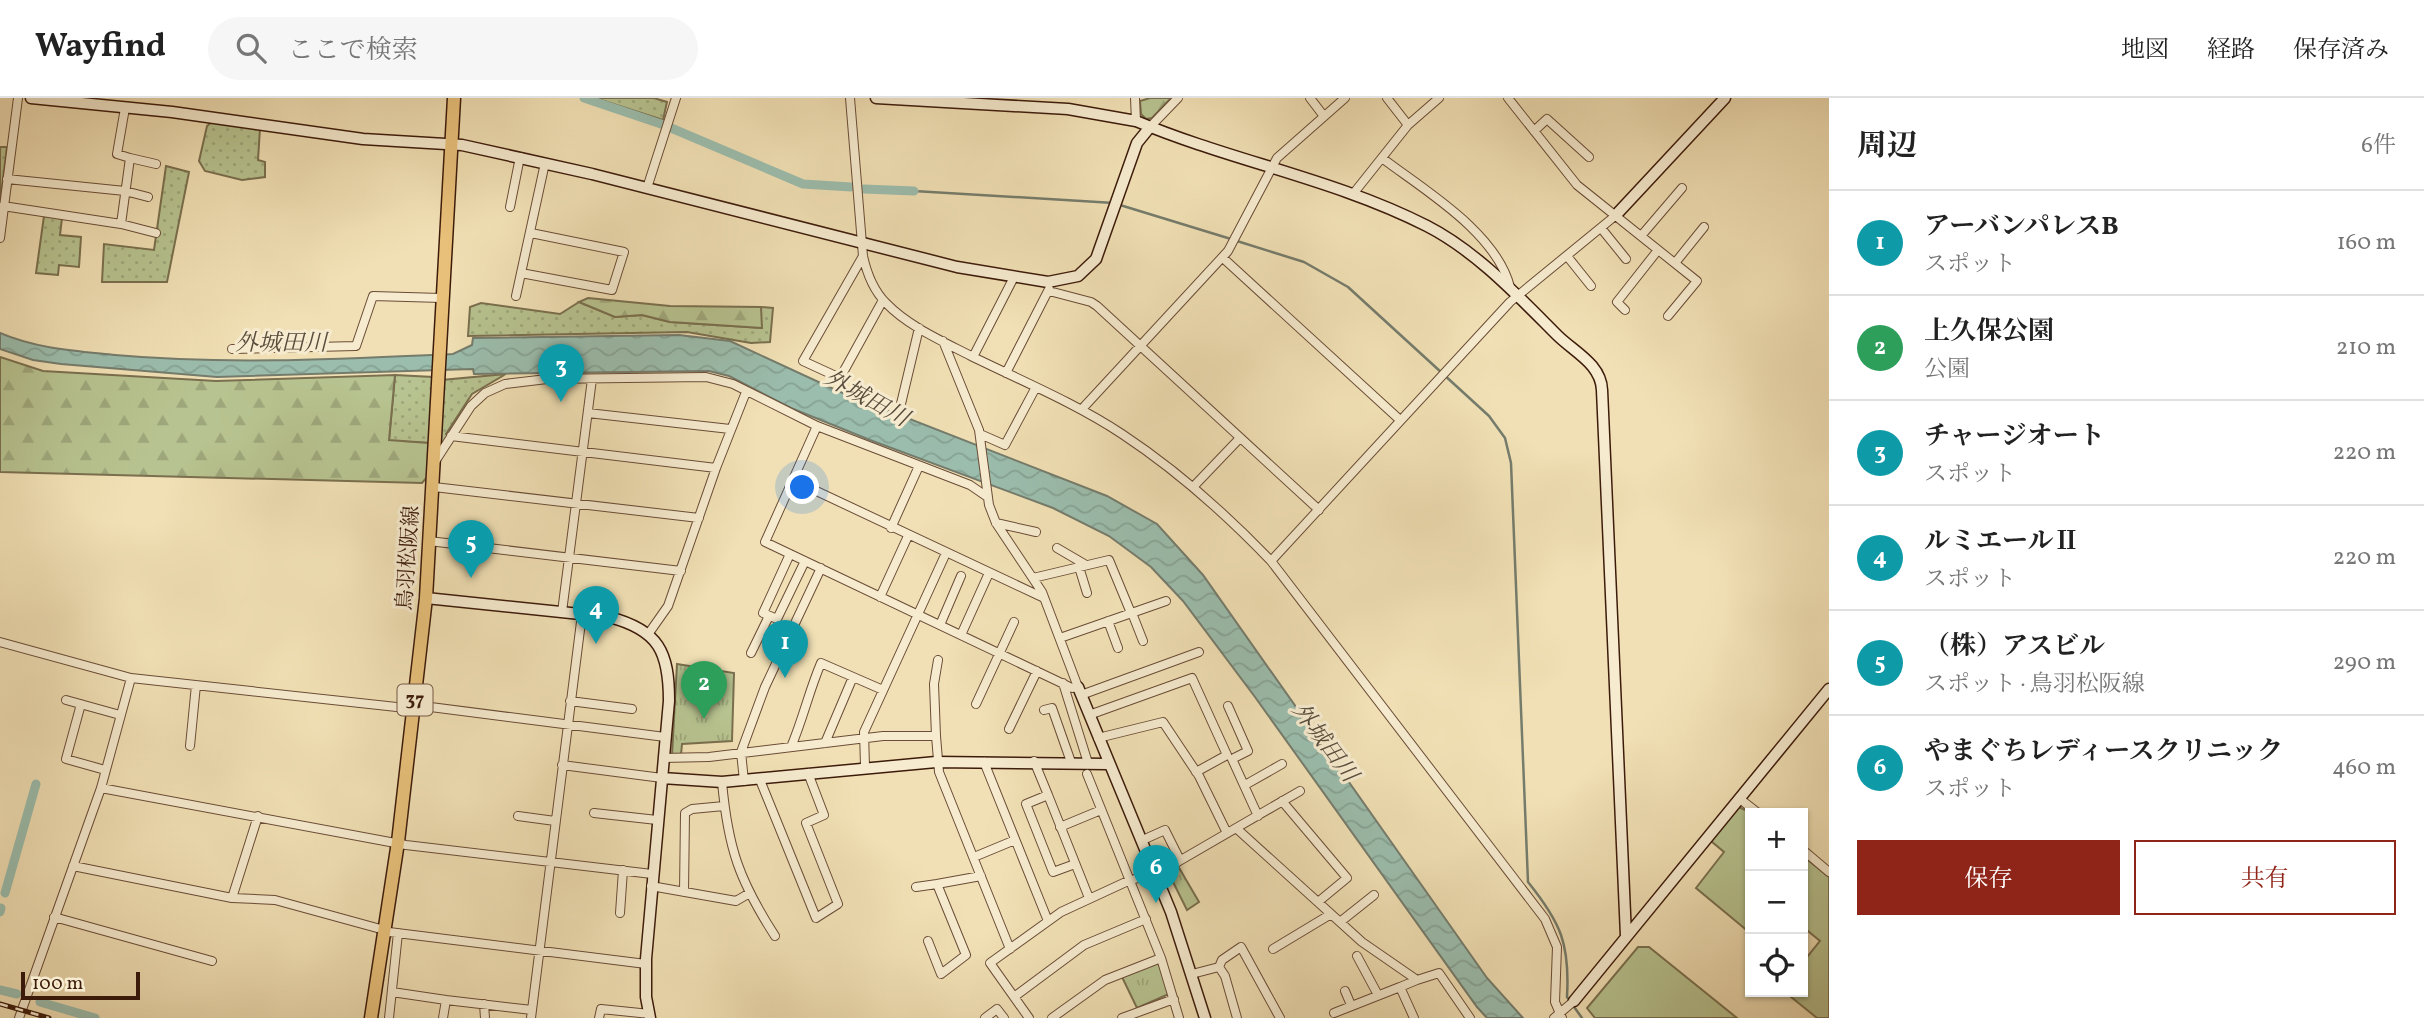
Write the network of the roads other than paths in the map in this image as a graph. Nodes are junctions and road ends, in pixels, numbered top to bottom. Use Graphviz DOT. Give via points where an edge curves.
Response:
graph roads {
  1 [pos="18,98"];
  2 [pos="30,98"];
  3 [pos="454,98"];
  4 [pos="676,98"];
  5 [pos="850,98"];
  6 [pos="876,98"];
  7 [pos="1135,98"];
  8 [pos="1178,98"];
  9 [pos="1310,98"];
  10 [pos="1345,98"];
  11 [pos="1387,98"];
  12 [pos="1439,98"];
  13 [pos="1508,98"];
  14 [pos="1725,98"];
  15 [pos="125,108"];
  16 [pos="1323,115"];
  17 [pos="1136,121"];
  18 [pos="1408,125"];
  19 [pos="1150,127"];
  20 [pos="1534,131"];
  21 [pos="449,145"];
  22 [pos="1589,157"];
  23 [pos="130,158"];
  24 [pos="520,158"];
  25 [pos="1382,158"];
  26 [pos="545,163"];
  27 [pos="156,164"];
  28 [pos="1272,167"];
  29 [pos="7,178"];
  30 [pos="647,188"];
  31 [pos="1682,188"];
  32 [pos="125,191"];
  33 [pos="1353,194"];
  34 [pos="148,197"];
  35 [pos="3,206"];
  36 [pos="510,208"];
  37 [pos="1615,216"];
  38 [pos="121,224"];
  39 [pos="1704,227"];
  40 [pos="1601,228"];
  41 [pos="156,233"];
  42 [pos="531,233"];
  43 [pos="1641,236"];
  44 [pos="0,238"];
  45 [pos="861,243"];
  46 [pos="1658,250"];
  47 [pos="863,256"];
  48 [pos="1567,256"];
  49 [pos="1223,258"];
  50 [pos="1626,259"];
  51 [pos="1675,263"];
  52 [pos="521,273"];
  53 [pos="1014,277"];
  54 [pos="1591,286"];
  55 [pos="1049,287"];
  56 [pos="1514,293"];
  57 [pos="516,296"];
  58 [pos="441,298"];
  59 [pos="883,300"];
  60 [pos="1625,310"];
  61 [pos="1668,316"];
  62 [pos="919,328"];
  63 [pos="943,341"];
  64 [pos="1140,346"];
  65 [pos="232,349"];
  66 [pos="973,356"];
  67 [pos="1006,373"];
  68 [pos="592,379"];
  69 [pos="1036,387"];
  70 [pos="746,391"];
  71 [pos="900,408"];
  72 [pos="1082,409"];
  73 [pos="587,414"];
  74 [pos="1400,420"];
  75 [pos="817,426"];
  76 [pos="730,429"];
  77 [pos="451,436"];
  78 [pos="981,436"];
  79 [pos="1240,439"];
  80 [pos="583,452"];
  81 [pos="433,463"];
  82 [pos="919,466"];
  83 [pos="716,468"];
  84 [pos="793,480"];
  85 [pos="1194,486"];
  86 [pos="435,487"];
  87 [pos="986,493"];
  88 [pos="575,504"];
  89 [pos="1319,510"];
  90 [pos="699,518"];
  91 [pos="996,523"];
  92 [pos="891,528"];
  93 [pos="1036,532"];
  94 [pos="908,536"];
  95 [pos="429,541"];
  96 [pos="1057,548"];
  97 [pos="946,553"];
  98 [pos="790,554"];
  99 [pos="569,558"];
  100 [pos="805,561"];
  101 [pos="1271,561"];
  102 [pos="1082,566"];
  103 [pos="821,568"];
  104 [pos="681,571"];
  105 [pos="989,573"];
  106 [pos="961,576"];
  107 [pos="1033,578"];
  108 [pos="1087,593"];
  109 [pos="880,597"];
  110 [pos="426,598"];
  111 [pos="1044,598"];
  112 [pos="1166,601"];
  113 [pos="562,612"];
  114 [pos="1132,613"];
  115 [pos="582,614"];
  116 [pos="918,614"];
  117 [pos="769,616"];
  118 [pos="1108,621"];
  119 [pos="1014,622"];
  120 [pos="940,625"];
  121 [pos="649,633"];
  122 [pos="961,635"];
  123 [pos="1059,638"];
  124 [pos="1143,641"];
  125 [pos="0,642"];
  126 [pos="1118,648"];
  127 [pos="1199,652"];
  128 [pos="751,653"];
  129 [pos="1000,654"];
  130 [pos="938,660"];
  131 [pos="1037,671"];
  132 [pos="853,677"];
  133 [pos="131,678"];
  134 [pos="1063,683"];
  135 [pos="196,685"];
  136 [pos="1829,689"];
  137 [pos="884,690"];
  138 [pos="1080,691"];
  139 [pos="66,700"];
  140 [pos="570,701"];
  141 [pos="81,704"];
  142 [pos="976,704"];
  143 [pos="1228,706"];
  144 [pos="415,707"];
  145 [pos="632,709"];
  146 [pos="1044,710"];
  147 [pos="120,715"];
  148 [pos="1089,715"];
  149 [pos="568,724"];
  150 [pos="1009,729"];
  151 [pos="936,736"];
  152 [pos="665,737"];
  153 [pos="1098,738"];
  154 [pos="862,739"];
  155 [pos="825,743"];
  156 [pos="190,746"];
  157 [pos="790,747"];
  158 [pos="741,752"];
  159 [pos="663,758"];
  160 [pos="1034,761"];
  161 [pos="936,762"];
  162 [pos="984,762"];
  163 [pos="1071,762"];
  164 [pos="1108,764"];
  165 [pos="1282,764"];
  166 [pos="562,765"];
  167 [pos="865,766"];
  168 [pos="1087,768"];
  169 [pos="105,770"];
  170 [pos="1196,772"];
  171 [pos="808,773"];
  172 [pos="662,778"];
  173 [pos="760,779"];
  174 [pos="744,780"];
  175 [pos="722,782"];
  176 [pos="1245,785"];
  177 [pos="101,788"];
  178 [pos="1300,791"];
  179 [pos="1048,795"];
  180 [pos="1740,799"];
  181 [pos="1282,801"];
  182 [pos="724,806"];
  183 [pos="1752,808"];
  184 [pos="1101,810"];
  185 [pos="593,813"];
  186 [pos="518,816"];
  187 [pos="1258,816"];
  188 [pos="258,817"];
  189 [pos="657,820"];
  190 [pos="555,821"];
  191 [pos="1060,827"];
  192 [pos="1236,828"];
  193 [pos="1227,834"];
  194 [pos="1145,839"];
  195 [pos="1015,840"];
  196 [pos="398,842"];
  197 [pos="1808,854"];
  198 [pos="974,857"];
  199 [pos="1180,860"];
  200 [pos="550,861"];
  201 [pos="1075,864"];
  202 [pos="73,866"];
  203 [pos="623,870"];
  204 [pos="1829,872"];
  205 [pos="1155,874"];
  206 [pos="981,876"];
  207 [pos="652,880"];
  208 [pos="1129,881"];
  209 [pos="937,884"];
  210 [pos="916,887"];
  211 [pos="684,892"];
  212 [pos="748,894"];
  213 [pos="1374,895"];
  214 [pos="232,898"];
  215 [pos="1089,898"];
  216 [pos="1318,902"];
  217 [pos="620,914"];
  218 [pos="1331,914"];
  219 [pos="54,917"];
  220 [pos="1146,919"];
  221 [pos="1048,921"];
  222 [pos="1340,922"];
  223 [pos="377,929"];
  224 [pos="775,936"];
  225 [pos="1626,936"];
  226 [pos="928,941"];
  227 [pos="1010,949"];
  228 [pos="1273,949"];
  229 [pos="539,950"];
  230 [pos="1357,956"];
  231 [pos="1161,958"];
  232 [pos="212,961"];
  233 [pos="646,964"];
  234 [pos="1219,967"];
  235 [pos="1192,974"];
  236 [pos="1417,980"];
  237 [pos="1400,987"];
  238 [pos="1345,991"];
  239 [pos="392,992"];
  240 [pos="1378,995"];
  241 [pos="1014,996"];
  242 [pos="1174,999"];
  243 [pos="446,1000"];
  244 [pos="484,1004"];
  245 [pos="1572,1004"];
  246 [pos="1351,1005"];
  247 [pos="1334,1013"];
  248 [pos="532,1014"];
  249 [pos="1135,1015"];
  250 [pos="650,1016"];
  251 [pos="1558,1016"];
  252 [pos="19,1018"];
  253 [pos="371,1018"];
  254 [pos="389,1018"];
  255 [pos="443,1018"];
  256 [pos="485,1018"];
  257 [pos="599,1018"];
  258 [pos="985,1018"];
  259 [pos="1004,1018"];
  260 [pos="1029,1018"];
  261 [pos="1052,1018"];
  262 [pos="1122,1018"];
  263 [pos="1179,1018"];
  264 [pos="1205,1018"];
  265 [pos="1237,1018"];
  266 [pos="1279,1018"];
  267 [pos="1414,1018"];
  268 [pos="1470,1018"];
  1 -- 29 [label="street"];
  2 -- 15 [label="street"];
  3 -- 21 [label="main road, 鳥羽松阪線 / 37"];
  4 -- 30 [label="street"];
  5 -- 45 [label="street"];
  6 -- 17 [label="street" via="1068,108"];
  7 -- 17 [label="street"];
  8 -- 19 [label="street"];
  9 -- 16 [label="street"];
  10 -- 16 [label="street"];
  11 -- 18 [label="street"];
  12 -- 18 [label="street"];
  13 -- 20 [label="street"];
  14 -- 37 [label="street"];
  15 -- 21 [label="street" via="363,139"];
  15 -- 23 [label="street" via="117,154"];
  16 -- 28 [label="street"];
  17 -- 19 [label="street"];
  18 -- 25 [label="street"];
  19 -- 28 [label="street"];
  19 -- 55 [label="street" via="1139,138 1101,249 1089,268"];
  20 -- 22 [label="street" via="1547,119"];
  20 -- 37 [label="street" via="1577,185"];
  21 -- 24 [label="street"];
  21 -- 58 [label="main road, 鳥羽松阪線 / 37"];
  23 -- 27 [label="street"];
  23 -- 32 [label="street"];
  24 -- 26 [label="street"];
  24 -- 36 [label="street"];
  25 -- 33 [label="street"];
  25 -- 56 [label="street" via="1462,218 1500,266"];
  26 -- 30 [label="street"];
  26 -- 42 [label="street"];
  28 -- 33 [label="street"];
  28 -- 49 [label="street"];
  29 -- 32 [label="street"];
  29 -- 35 [label="street"];
  30 -- 45 [label="street"];
  31 -- 43 [label="street"];
  32 -- 34 [label="street"];
  32 -- 38 [label="street"];
  33 -- 56 [label="street" via="1443,236"];
  35 -- 38 [label="street"];
  35 -- 44 [label="street"];
  37 -- 40 [label="street"];
  37 -- 43 [label="street"];
  38 -- 41 [label="street"];
  39 -- 51 [label="street"];
  40 -- 48 [label="street"];
  40 -- 50 [label="street"];
  42 -- 52 [label="street"];
  42 -- 52 [label="street" via="624,253 612,290"];
  43 -- 46 [label="street"];
  45 -- 47 [label="street"];
  45 -- 53 [label="street"];
  46 -- 51 [label="street"];
  46 -- 60 [label="street" via="1617,302"];
  47 -- 59 [label="street" via="869,280"];
  47 -- 59 [label="street" via="803,361 840,378"];
  48 -- 54 [label="street"];
  48 -- 56 [label="street"];
  49 -- 64 [label="street"];
  49 -- 74 [label="street"];
  51 -- 61 [label="street" via="1696,281"];
  52 -- 57 [label="street"];
  53 -- 55 [label="street"];
  53 -- 66 [label="street"];
  55 -- 64 [label="street" via="1091,302"];
  55 -- 67 [label="street"];
  56 -- 74 [label="street"];
  56 -- 225 [label="street" via="1602,379"];
  58 -- 65 [label="street" via="373,296 355,346"];
  58 -- 81 [label="main road, 鳥羽松阪線 / 37"];
  59 -- 62 [label="street"];
  62 -- 63 [label="street"];
  62 -- 71 [label="street"];
  63 -- 66 [label="street"];
  63 -- 78 [label="street"];
  64 -- 72 [label="street"];
  64 -- 79 [label="street"];
  66 -- 67 [label="street"];
  67 -- 69 [label="street"];
  68 -- 70 [label="street" via="706,377"];
  68 -- 73 [label="street"];
  68 -- 77 [label="street" via="523,380 495,387 471,406"];
  69 -- 72 [label="street"];
  69 -- 78 [label="street" via="1005,445"];
  70 -- 75 [label="street"];
  70 -- 76 [label="street"];
  72 -- 85 [label="street"];
  73 -- 76 [label="street"];
  73 -- 80 [label="street"];
  74 -- 89 [label="street"];
  75 -- 82 [label="street"];
  75 -- 84 [label="street"];
  76 -- 83 [label="street"];
  77 -- 80 [label="street"];
  77 -- 81 [label="street"];
  78 -- 87 [label="street"];
  79 -- 85 [label="street"];
  79 -- 89 [label="street"];
  80 -- 83 [label="street"];
  80 -- 88 [label="street"];
  81 -- 86 [label="main road, 鳥羽松阪線 / 37"];
  82 -- 87 [label="street"];
  82 -- 92 [label="street"];
  83 -- 90 [label="street"];
  84 -- 92 [label="street"];
  84 -- 98 [label="street" via="765,541"];
  85 -- 101 [label="street"];
  86 -- 88 [label="street"];
  86 -- 95 [label="main road, 鳥羽松阪線 / 37"];
  87 -- 91 [label="street"];
  88 -- 90 [label="street"];
  88 -- 99 [label="street"];
  89 -- 101 [label="street"];
  90 -- 104 [label="street"];
  91 -- 93 [label="street"];
  91 -- 107 [label="street"];
  92 -- 94 [label="street"];
  94 -- 97 [label="street"];
  94 -- 109 [label="street"];
  95 -- 99 [label="street"];
  95 -- 110 [label="main road, 鳥羽松阪線 / 37"];
  96 -- 102 [label="street"];
  97 -- 105 [label="street"];
  97 -- 116 [label="street"];
  98 -- 100 [label="street"];
  98 -- 117 [label="street" via="763,613"];
  99 -- 104 [label="street"];
  99 -- 113 [label="street"];
  100 -- 103 [label="street"];
  100 -- 117 [label="street" via="777,619"];
  101 -- 251 [label="street" via="1545,919 1558,947"];
  102 -- 107 [label="street"];
  102 -- 108 [label="street"];
  102 -- 114 [label="street" via="1109,559"];
  103 -- 109 [label="street"];
  103 -- 158 [label="street" via="765,687"];
  104 -- 121 [label="street" via="668,606"];
  105 -- 111 [label="street"];
  105 -- 122 [label="street"];
  106 -- 120 [label="street"];
  107 -- 111 [label="street"];
  109 -- 116 [label="street"];
  110 -- 113 [label="street"];
  110 -- 144 [label="main road, 鳥羽松阪線 / 37"];
  111 -- 123 [label="street"];
  112 -- 114 [label="street"];
  113 -- 115 [label="street"];
  114 -- 118 [label="street"];
  114 -- 124 [label="street"];
  115 -- 121 [label="street" via="623,621"];
  115 -- 140 [label="street"];
  116 -- 120 [label="street"];
  116 -- 137 [label="street"];
  117 -- 128 [label="street"];
  118 -- 123 [label="street"];
  118 -- 126 [label="street"];
  119 -- 129 [label="street"];
  120 -- 122 [label="street"];
  121 -- 152 [label="street" via="669,676"];
  122 -- 129 [label="street"];
  123 -- 138 [label="street"];
  125 -- 133 [label="street"];
  127 -- 138 [label="street"];
  129 -- 131 [label="street"];
  129 -- 142 [label="street"];
  130 -- 151 [label="street"];
  131 -- 134 [label="street"];
  131 -- 150 [label="street"];
  132 -- 137 [label="street"];
  132 -- 155 [label="street"];
  132 -- 157 [label="street" via="821,663"];
  133 -- 135 [label="street"];
  133 -- 147 [label="street"];
  134 -- 138 [label="street"];
  134 -- 168 [label="street"];
  135 -- 144 [label="street"];
  135 -- 156 [label="street"];
  136 -- 180 [label="street"];
  137 -- 154 [label="street"];
  138 -- 148 [label="street"];
  139 -- 141 [label="street"];
  140 -- 145 [label="street"];
  140 -- 149 [label="street"];
  141 -- 147 [label="street"];
  141 -- 169 [label="street" via="66,759"];
  143 -- 176 [label="street" via="1248,751 1233,759"];
  144 -- 149 [label="street"];
  144 -- 196 [label="main road, 鳥羽松阪線 / 37"];
  146 -- 163 [label="street" via="1052,708"];
  147 -- 169 [label="street"];
  148 -- 153 [label="street"];
  148 -- 170 [label="street" via="1192,678 1227,755"];
  149 -- 152 [label="street"];
  149 -- 166 [label="street"];
  151 -- 154 [label="street"];
  151 -- 161 [label="street"];
  152 -- 159 [label="street"];
  153 -- 164 [label="street"];
  153 -- 170 [label="street" via="1163,722"];
  154 -- 155 [label="street"];
  154 -- 167 [label="street"];
  155 -- 157 [label="street"];
  157 -- 158 [label="street"];
  158 -- 159 [label="street"];
  158 -- 174 [label="street"];
  159 -- 172 [label="street"];
  160 -- 162 [label="street"];
  160 -- 163 [label="street"];
  160 -- 179 [label="street"];
  161 -- 162 [label="street"];
  161 -- 167 [label="street"];
  161 -- 198 [label="street"];
  162 -- 195 [label="street"];
  163 -- 168 [label="street"];
  164 -- 168 [label="street"];
  164 -- 205 [label="street"];
  165 -- 176 [label="street"];
  166 -- 172 [label="street"];
  166 -- 190 [label="street"];
  167 -- 171 [label="street"];
  168 -- 184 [label="street"];
  169 -- 177 [label="street"];
  170 -- 193 [label="street"];
  171 -- 173 [label="street"];
  171 -- 173 [label="street" via="824,815 806,823 838,904 816,918"];
  172 -- 175 [label="street"];
  172 -- 189 [label="street"];
  173 -- 174 [label="street"];
  174 -- 175 [label="street"];
  175 -- 182 [label="street"];
  176 -- 187 [label="street"];
  177 -- 188 [label="street"];
  177 -- 202 [label="street"];
  178 -- 181 [label="street"];
  179 -- 191 [label="street"];
  179 -- 201 [label="street" via="1026,804 1039,838 1053,872"];
  180 -- 183 [label="street"];
  180 -- 225 [label="street"];
  181 -- 187 [label="street"];
  181 -- 216 [label="street" via="1347,878"];
  182 -- 211 [label="street" via="685,813"];
  182 -- 212 [label="street" via="731,849"];
  184 -- 191 [label="street"];
  184 -- 208 [label="street"];
  185 -- 189 [label="street"];
  186 -- 190 [label="street"];
  187 -- 192 [label="street"];
  188 -- 196 [label="street"];
  188 -- 214 [label="street"];
  189 -- 207 [label="street"];
  190 -- 200 [label="street"];
  191 -- 201 [label="street"];
  192 -- 193 [label="street"];
  192 -- 216 [label="street"];
  193 -- 199 [label="street"];
  194 -- 199 [label="street" via="1166,830"];
  195 -- 198 [label="street"];
  195 -- 221 [label="street"];
  196 -- 200 [label="street"];
  196 -- 253 [label="main road, 鳥羽松阪線 / 37"];
  197 -- 204 [label="street"];
  198 -- 206 [label="street"];
  199 -- 205 [label="street"];
  200 -- 203 [label="street"];
  200 -- 229 [label="street"];
  201 -- 215 [label="street"];
  202 -- 214 [label="street"];
  202 -- 219 [label="street"];
  203 -- 207 [label="street"];
  203 -- 217 [label="street"];
  205 -- 208 [label="street"];
  205 -- 235 [label="street"];
  206 -- 209 [label="street"];
  206 -- 227 [label="street"];
  207 -- 211 [label="street"];
  207 -- 233 [label="street"];
  208 -- 215 [label="street"];
  208 -- 220 [label="street"];
  209 -- 210 [label="street"];
  209 -- 226 [label="street" via="967,955 941,974"];
  211 -- 212 [label="street" via="736,901"];
  212 -- 224 [label="street"];
  213 -- 222 [label="street"];
  214 -- 223 [label="street" via="275,900"];
  215 -- 221 [label="street"];
  216 -- 218 [label="street"];
  218 -- 222 [label="street"];
  218 -- 228 [label="street"];
  219 -- 232 [label="street"];
  219 -- 252 [label="street"];
  220 -- 231 [label="street"];
  220 -- 241 [label="street" via="1084,946"];
  221 -- 227 [label="street"];
  222 -- 236 [label="street" via="1378,956"];
  225 -- 245 [label="street"];
  227 -- 241 [label="street" via="990,963"];
  229 -- 233 [label="street"];
  229 -- 239 [label="street" via="394,932"];
  229 -- 248 [label="street"];
  230 -- 240 [label="street"];
  231 -- 242 [label="street"];
  231 -- 261 [label="street" via="1105,980"];
  233 -- 250 [label="street"];
  234 -- 235 [label="street"];
  234 -- 265 [label="street"];
  234 -- 266 [label="street" via="1241,947"];
  235 -- 264 [label="street"];
  236 -- 237 [label="street"];
  236 -- 268 [label="street" via="1438,973"];
  237 -- 240 [label="street"];
  237 -- 267 [label="street"];
  238 -- 246 [label="street"];
  239 -- 243 [label="street"];
  239 -- 254 [label="street"];
  240 -- 246 [label="street"];
  241 -- 260 [label="street"];
  242 -- 249 [label="street"];
  242 -- 263 [label="street"];
  243 -- 244 [label="street"];
  243 -- 255 [label="street"];
  244 -- 248 [label="street"];
  244 -- 256 [label="street"];
  245 -- 251 [label="street"];
  246 -- 247 [label="street"];
  249 -- 262 [label="street"];
  250 -- 257 [label="street" via="601,1009"];
  258 -- 259 [label="street" via="997,1009"];
}
